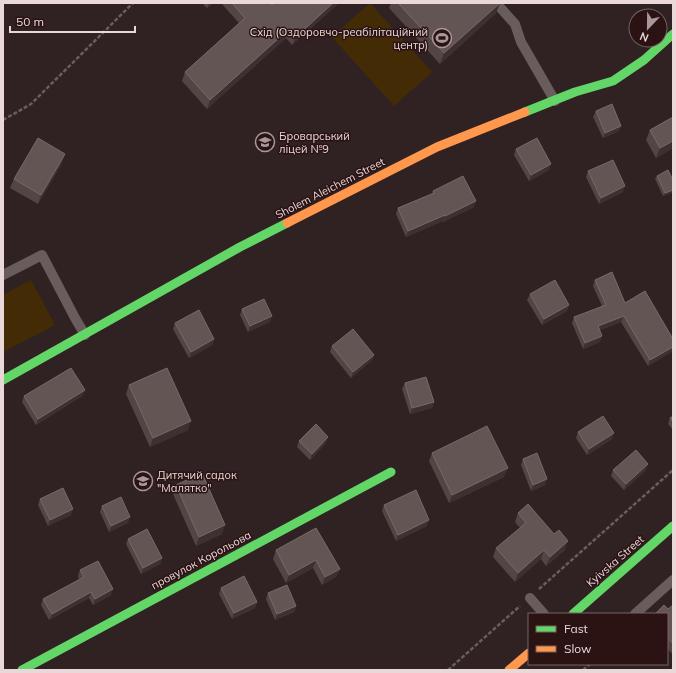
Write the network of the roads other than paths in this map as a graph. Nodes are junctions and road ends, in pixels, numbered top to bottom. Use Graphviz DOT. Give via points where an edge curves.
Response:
graph roads {
  1 [pos="496,3"];
  2 [pos="673,34"];
  3 [pos="555,101"];
  4 [pos="3,275"];
  5 [pos="85,335"];
  6 [pos="3,380"];
  7 [pos="391,472"];
  8 [pos="673,526"];
  9 [pos="673,580"];
  10 [pos="530,598"];
  11 [pos="543,613"];
  12 [pos="574,613"];
  13 [pos="636,613"];
  14 [pos="528,654"];
  15 [pos="22,670"];
  16 [pos="509,670"];
  1 -- 3 [label="lane" via="515,24 521,42"];
  2 -- 3 [label="street, Sholem Aleichem Street" via="644,60 613,81"];
  3 -- 5 [label="street, Sholem Aleichem Street" via="437,147 240,247"];
  4 -- 5 [label="lane" via="42,255"];
  5 -- 6 [label="street, Sholem Aleichem Street"];
  7 -- 15 [label="street, провулок Корольова"];
  8 -- 12 [label="street, Kyivska Street"];
  9 -- 13 [label="lane"];
  10 -- 11 [label="lane"];
  14 -- 16 [label="street"];
}
